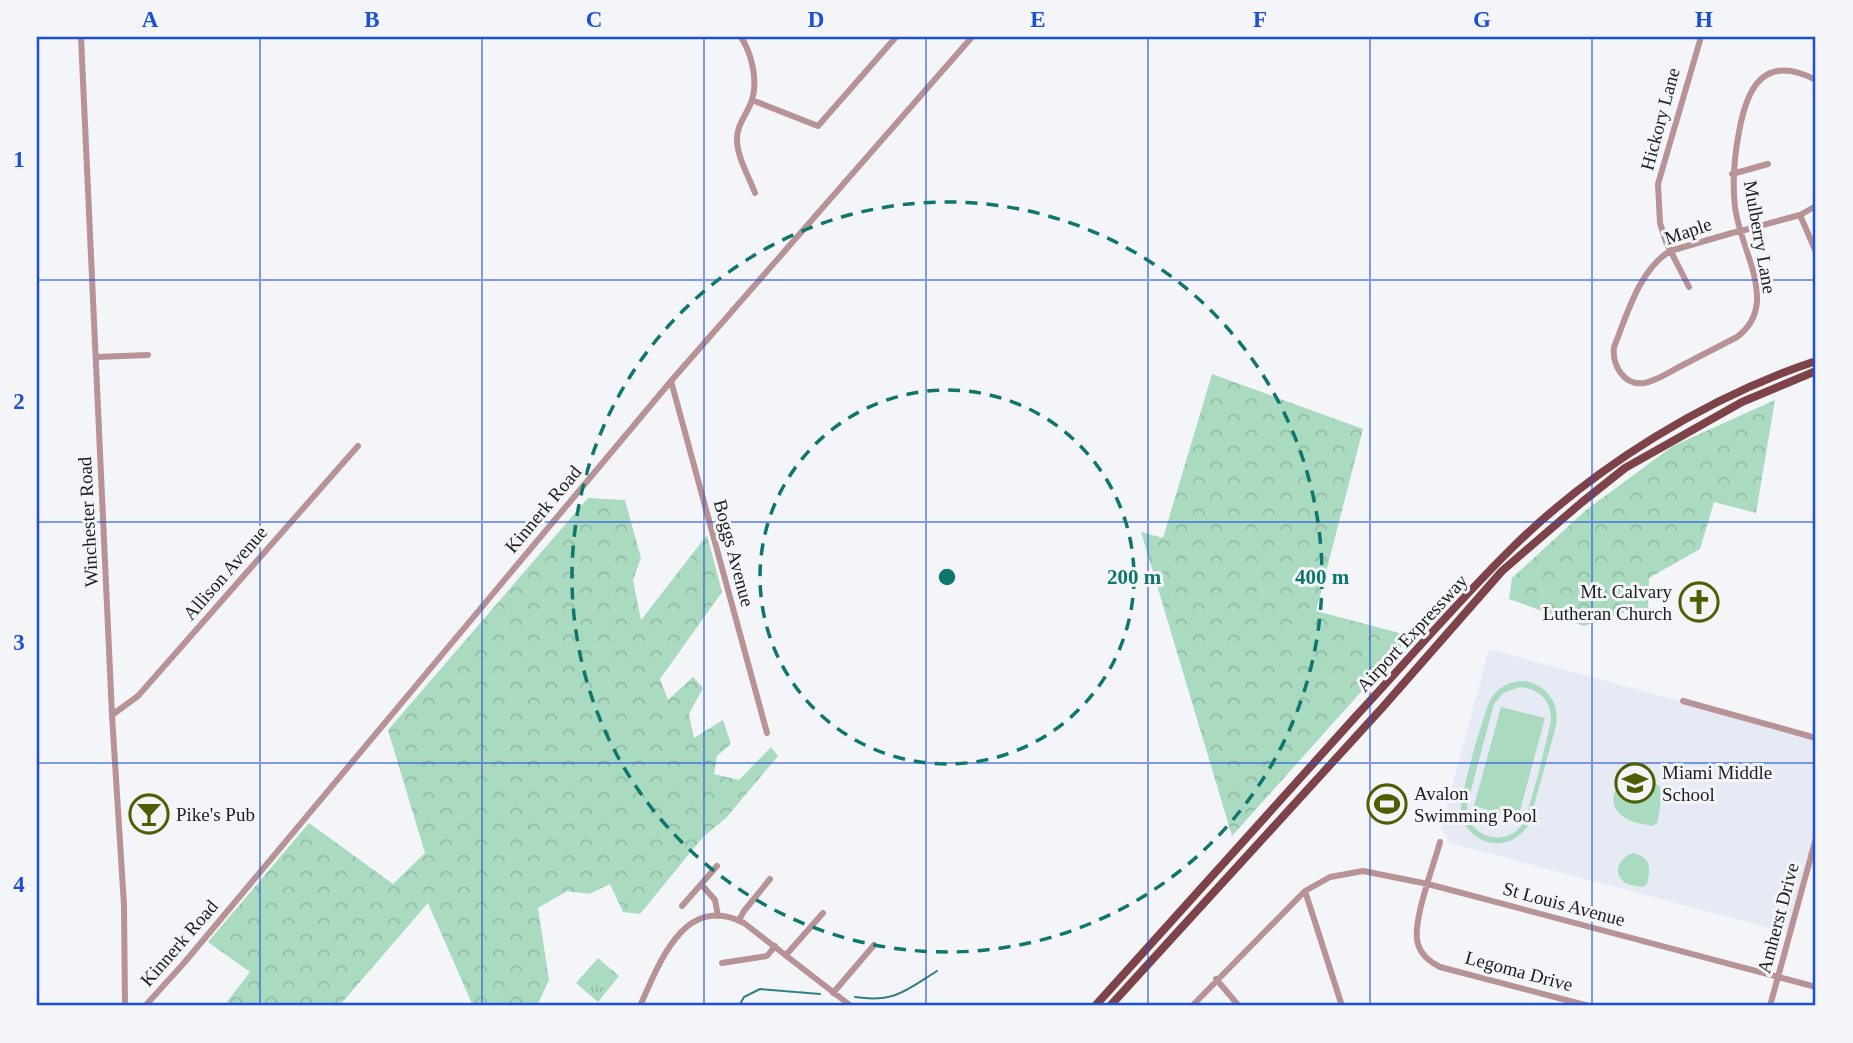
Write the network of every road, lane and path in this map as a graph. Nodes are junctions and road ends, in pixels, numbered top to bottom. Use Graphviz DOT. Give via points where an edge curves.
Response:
graph roads {
  1 [pos="81,37"];
  2 [pos="741,37"];
  3 [pos="896,37"];
  4 [pos="972,37"];
  5 [pos="1700,37"];
  6 [pos="1816,80"];
  7 [pos="752,100"];
  8 [pos="1768,164"];
  9 [pos="1732,174"];
  10 [pos="755,193"];
  11 [pos="1816,206"];
  12 [pos="1800,215"];
  13 [pos="1741,231"];
  14 [pos="1670,251"];
  15 [pos="1816,252"];
  16 [pos="1689,287"];
  17 [pos="148,355"];
  18 [pos="97,357"];
  19 [pos="1816,361"];
  20 [pos="1816,371"];
  21 [pos="1627,379"];
  22 [pos="671,381"];
  23 [pos="358,446"];
  24 [pos="1683,701"];
  25 [pos="113,715"];
  26 [pos="767,733"];
  27 [pos="1816,738"];
  28 [pos="1816,838"];
  29 [pos="1440,842"];
  30 [pos="717,866"];
  31 [pos="771,879"];
  32 [pos="701,884"];
  33 [pos="1428,884"];
  34 [pos="1305,891"];
  35 [pos="682,906"];
  36 [pos="823,913"];
  37 [pos="721,916"];
  38 [pos="739,920"];
  39 [pos="874,945"];
  40 [pos="775,946"];
  41 [pos="786,955"];
  42 [pos="722,962"];
  43 [pos="1779,977"];
  44 [pos="1216,979"];
  45 [pos="1816,987"];
  46 [pos="834,993"];
  47 [pos="125,1006"];
  48 [pos="145,1006"];
  49 [pos="640,1006"];
  50 [pos="851,1006"];
  51 [pos="1095,1006"];
  52 [pos="1110,1006"];
  53 [pos="1192,1006"];
  54 [pos="1239,1006"];
  55 [pos="1342,1006"];
  56 [pos="1589,1006"];
  57 [pos="1770,1006"];
  1 -- 18 [label="street, Winchester Road"];
  2 -- 7 [label="street" via="752,68"];
  3 -- 7 [label="street" via="818,126"];
  4 -- 22 [label="street, Kinnerk Road"];
  5 -- 14 [label="street, Hickory Lane" via="1658,184 1660,223"];
  6 -- 9 [label="street, Mulberry Lane" via="1796,72 1774,71 1759,80 1743,109"];
  7 -- 10 [label="street" via="740,123 737,142"];
  8 -- 9 [label="street"];
  9 -- 13 [label="street, Mulberry Lane"];
  11 -- 12 [label="street, Maple"];
  12 -- 13 [label="street, Maple"];
  12 -- 15 [label="street"];
  13 -- 14 [label="street, Maple"];
  13 -- 21 [label="street, Mulberry Lane" via="1756,285 1756,313 1748,328 1655,379 1637,383"];
  14 -- 16 [label="street, Hickory Lane"];
  14 -- 21 [label="street, Maple" via="1647,274 1614,347 1614,363"];
  17 -- 18 [label="street"];
  18 -- 25 [label="street, Winchester Road"];
  19 -- 51 [label="main road, Airport Expressway" via="1706,407 1567,499 1512,548"];
  20 -- 52 [label="main road, Airport Expressway" via="1742,402 1625,468 1502,571"];
  22 -- 26 [label="street, Boggs Avenue"];
  22 -- 48 [label="street, Kinnerk Road"];
  23 -- 25 [label="street, Allison Avenue" via="138,696"];
  24 -- 27 [label="street"];
  25 -- 47 [label="street, Winchester Road"];
  28 -- 43 [label="street, Amherst Drive"];
  29 -- 33 [label="street"];
  30 -- 32 [label="street"];
  31 -- 38 [label="street"];
  32 -- 35 [label="street"];
  32 -- 37 [label="street"];
  33 -- 34 [label="street, St Louis Avenue" via="1363,870 1330,877"];
  33 -- 43 [label="street, St Louis Avenue"];
  33 -- 56 [label="street, Legoma Drive" via="1417,926 1417,943 1425,956 1440,967"];
  34 -- 44 [label="street, St Louis Avenue"];
  34 -- 55 [label="street"];
  36 -- 41 [label="street"];
  37 -- 38 [label="street"];
  37 -- 49 [label="street" via="695,921 675,938"];
  38 -- 40 [label="street"];
  39 -- 46 [label="street"];
  40 -- 41 [label="street"];
  40 -- 42 [label="street" via="766,956"];
  41 -- 46 [label="street"];
  43 -- 45 [label="street, St Louis Avenue"];
  43 -- 57 [label="street, Amherst Drive"];
  44 -- 53 [label="street, St Louis Avenue"];
  44 -- 54 [label="street"];
  46 -- 50 [label="street"];
}
